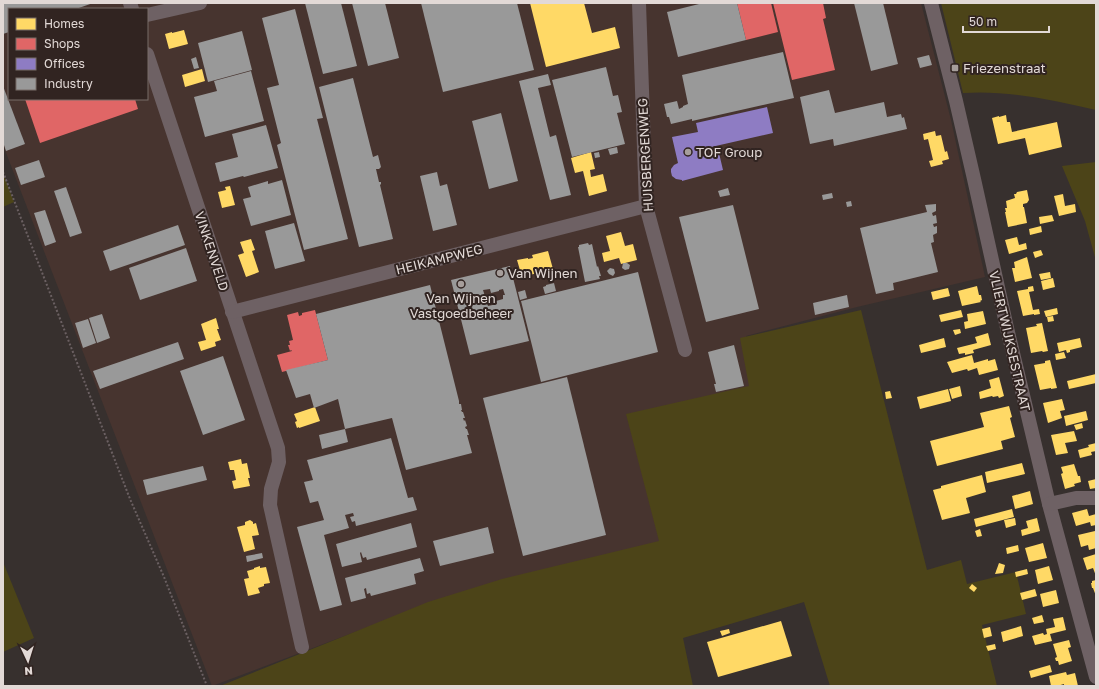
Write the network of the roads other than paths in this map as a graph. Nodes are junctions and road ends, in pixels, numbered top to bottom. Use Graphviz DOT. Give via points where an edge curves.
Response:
graph roads {
  1 [pos="200,3"];
  2 [pos="638,3"];
  3 [pos="931,3"];
  4 [pos="148,15"];
  5 [pos="148,57"];
  6 [pos="646,206"];
  7 [pos="232,312"];
  8 [pos="685,350"];
  9 [pos="1096,498"];
  10 [pos="1050,504"];
  11 [pos="302,647"];
  12 [pos="1096,677"];
  1 -- 4 [label="street"];
  2 -- 6 [label="street, HUISBERGENWEG"];
  3 -- 10 [label="street, VLIERTWIJKSESTRAAT" via="956,101 1006,328"];
  5 -- 7 [label="street, VINKENVELD"];
  6 -- 7 [label="street, HEIKAMPWEG"];
  6 -- 8 [label="street, HUISBERGENWEG"];
  7 -- 11 [label="street, VINKENVELD" via="278,448 279,462 271,489 270,505"];
  9 -- 10 [label="street" via="1076,498"];
  10 -- 12 [label="street, VLIERTWIJKSESTRAAT"];
}
